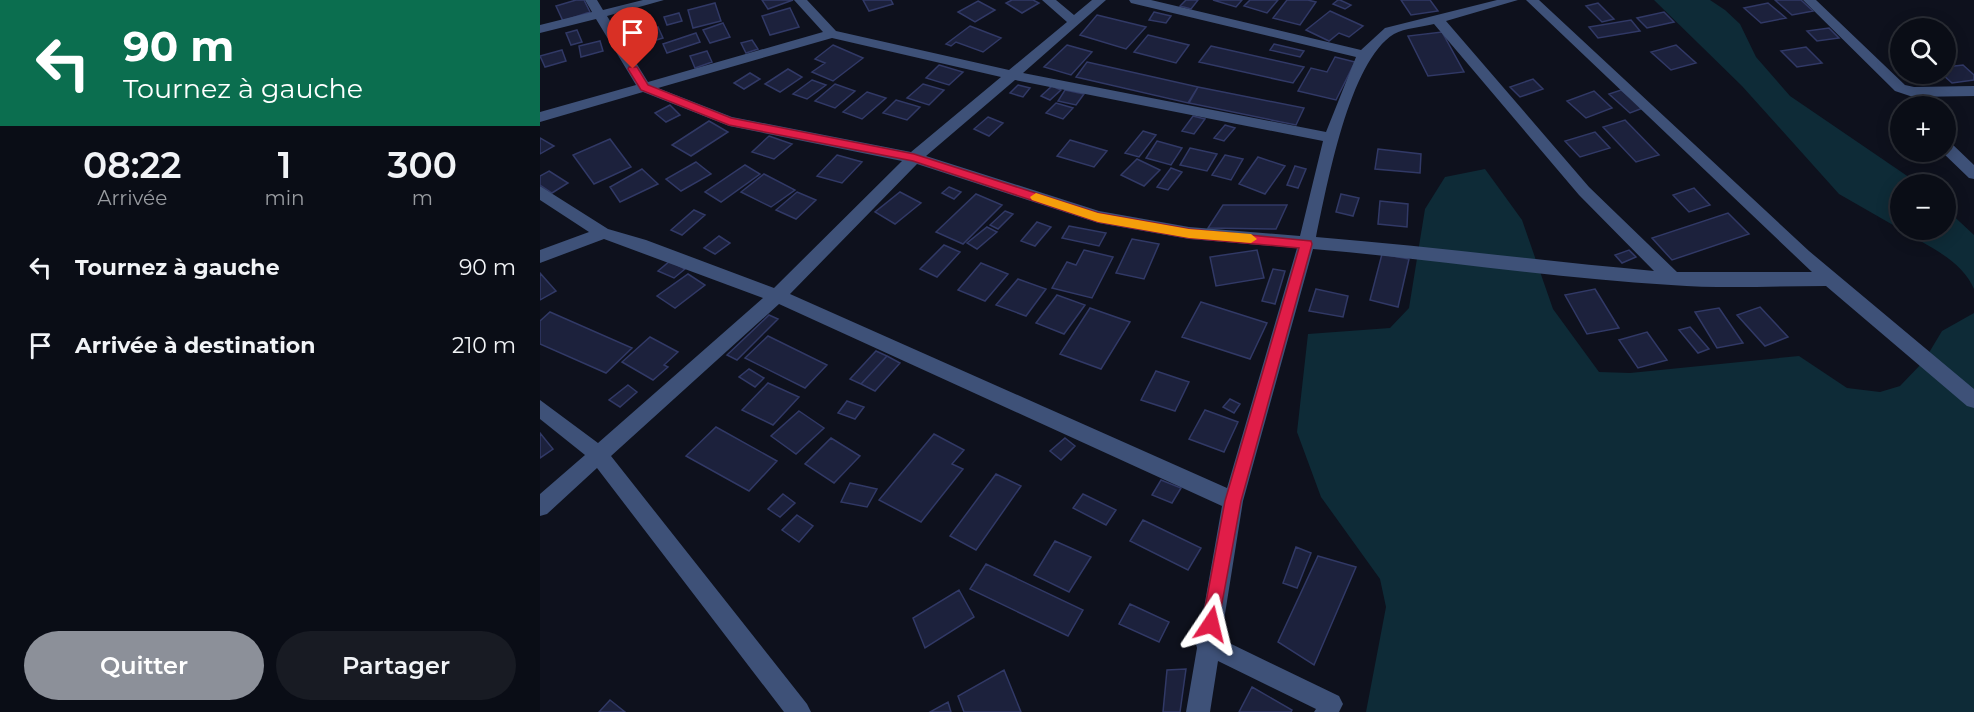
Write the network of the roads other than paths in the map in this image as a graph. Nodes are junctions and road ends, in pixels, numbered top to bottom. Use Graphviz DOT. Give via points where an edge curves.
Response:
graph roads {
  1 [pos="591,0"];
  2 [pos="658,0"];
  3 [pos="800,0"];
  4 [pos="1048,0"];
  5 [pos="1100,0"];
  6 [pos="1135,0"];
  7 [pos="1512,0"];
  8 [pos="1532,0"];
  9 [pos="1809,0"];
  10 [pos="599,15"];
  11 [pos="1438,20"];
  12 [pos="1075,22"];
  13 [pos="540,29"];
  14 [pos="832,34"];
  15 [pos="1364,55"];
  16 [pos="1012,75"];
  17 [pos="645,88"];
  18 [pos="1900,88"];
  19 [pos="1974,91"];
  20 [pos="1905,96"];
  21 [pos="540,117"];
  22 [pos="1330,138"];
  23 [pos="1956,157"];
  24 [pos="914,158"];
  25 [pos="1974,174"];
  26 [pos="540,192"];
  27 [pos="603,233"];
  28 [pos="1306,244"];
  29 [pos="540,257"];
  30 [pos="1673,279"];
  31 [pos="1831,279"];
  32 [pos="777,296"];
  33 [pos="1974,400"];
  34 [pos="540,408"];
  35 [pos="598,454"];
  36 [pos="1233,501"];
  37 [pos="540,507"];
  38 [pos="1207,644"];
  39 [pos="799,712"];
  40 [pos="1198,712"];
  41 [pos="1326,712"];
  1 -- 10 [label="street"];
  2 -- 10 [label="street"];
  3 -- 14 [label="street"];
  4 -- 12 [label="street"];
  5 -- 12 [label="street"];
  6 -- 15 [label="street"];
  7 -- 11 [label="street"];
  8 -- 31 [label="street"];
  9 -- 18 [label="street"];
  10 -- 13 [label="street"];
  10 -- 17 [label="street"];
  11 -- 15 [label="street" via="1390,31"];
  11 -- 30 [label="street" via="1584,191"];
  12 -- 16 [label="street"];
  14 -- 16 [label="street"];
  14 -- 17 [label="street"];
  15 -- 22 [label="street"];
  16 -- 22 [label="street"];
  16 -- 24 [label="street"];
  17 -- 21 [label="street"];
  17 -- 24 [label="street" via="729,121"];
  18 -- 19 [label="street" via="1913,92"];
  18 -- 20 [label="street"];
  22 -- 28 [label="street"];
  23 -- 25 [label="street"];
  24 -- 28 [label="street" via="1098,217 1189,233"];
  24 -- 32 [label="street"];
  26 -- 27 [label="street"];
  27 -- 29 [label="street"];
  27 -- 32 [label="street"];
  28 -- 30 [label="street" via="1416,251"];
  28 -- 36 [label="street"];
  30 -- 31 [label="street"];
  31 -- 33 [label="street"];
  32 -- 35 [label="street"];
  32 -- 36 [label="street"];
  34 -- 35 [label="street"];
  35 -- 37 [label="street"];
  35 -- 39 [label="street"];
  36 -- 38 [label="street"];
  38 -- 40 [label="street"];
  38 -- 41 [label="street" via="1331,704"];
}
